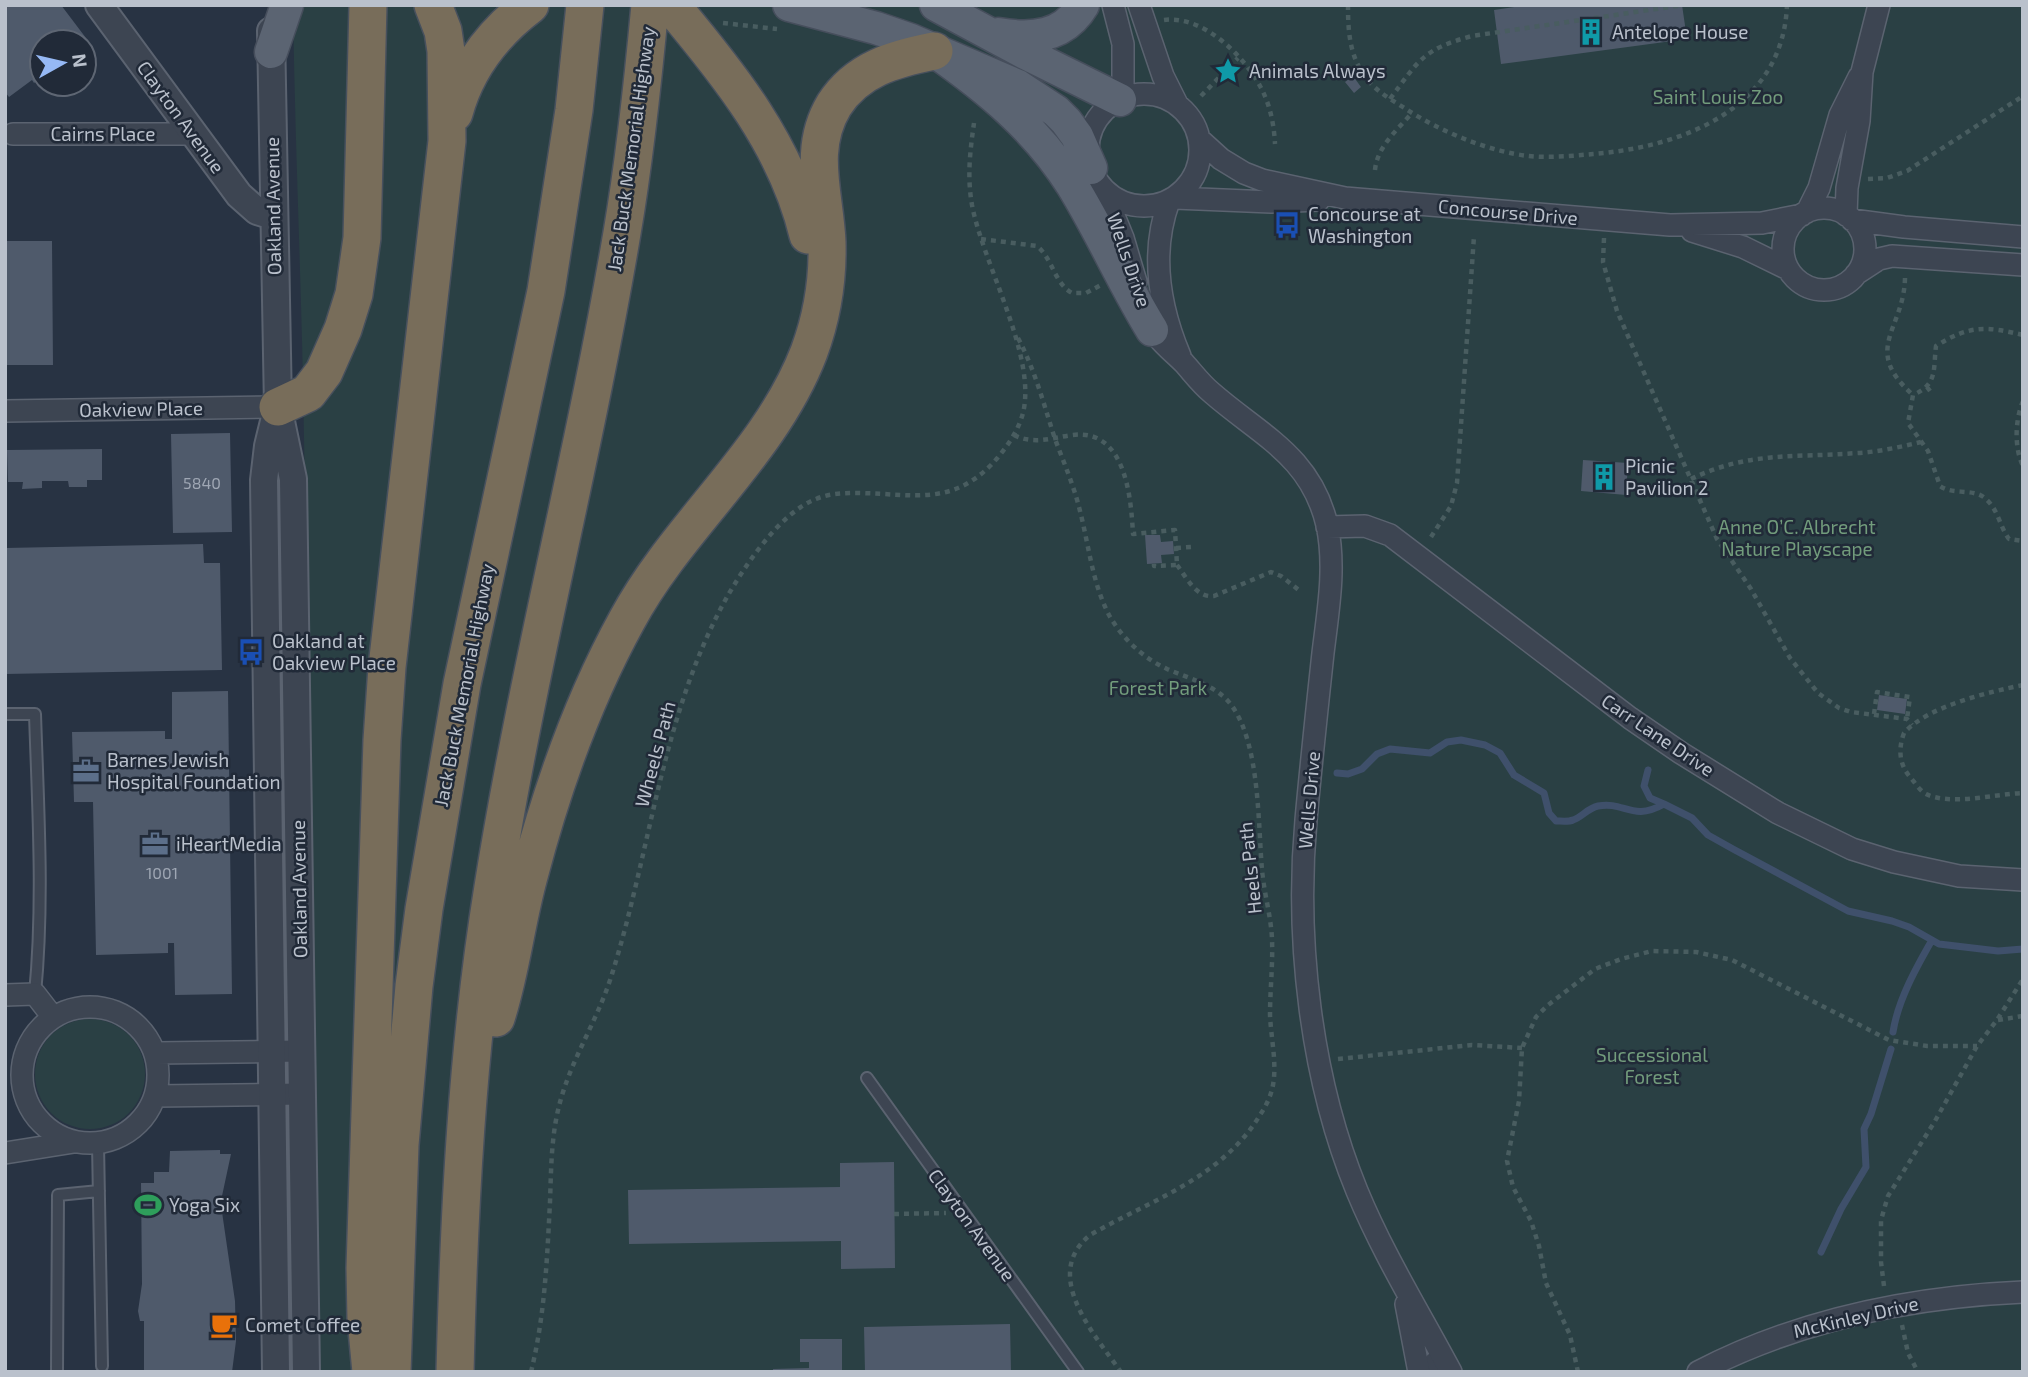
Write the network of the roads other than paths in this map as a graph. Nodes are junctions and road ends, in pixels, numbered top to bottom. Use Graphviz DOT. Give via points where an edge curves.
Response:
graph roads {
  1 [pos="99,5"];
  2 [pos="271,5"];
  3 [pos="287,5"];
  4 [pos="368,5"];
  5 [pos="433,5"];
  6 [pos="530,5"];
  7 [pos="585,5"];
  8 [pos="650,5"];
  9 [pos="789,5"];
  10 [pos="936,5"];
  11 [pos="1083,5"];
  12 [pos="1113,5"];
  13 [pos="1139,5"];
  14 [pos="1879,5"];
  15 [pos="683,19"];
  16 [pos="983,31"];
  17 [pos="934,51"];
  18 [pos="271,52"];
  19 [pos="1862,72"];
  20 [pos="1121,99"];
  21 [pos="1177,104"];
  22 [pos="13,134"];
  23 [pos="194,134"];
  24 [pos="1199,139"];
  25 [pos="447,141"];
  26 [pos="1097,179"];
  27 [pos="1345,198"];
  28 [pos="1172,199"];
  29 [pos="1805,214"];
  30 [pos="273,216"];
  31 [pos="1849,217"];
  32 [pos="1670,225"];
  33 [pos="2023,237"];
  34 [pos="2023,265"];
  35 [pos="1788,269"];
  36 [pos="1856,274"];
  37 [pos="821,304"];
  38 [pos="1152,330"];
  39 [pos="1182,362"];
  40 [pos="278,407"];
  41 [pos="5,411"];
  42 [pos="1327,527"];
  43 [pos="5,714"];
  44 [pos="2023,880"];
  45 [pos="36,994"];
  46 [pos="5,995"];
  47 [pos="52,1016"];
  48 [pos="302,1051"];
  49 [pos="271,1052"];
  50 [pos="156,1053"];
  51 [pos="867,1078"];
  52 [pos="470,1088"];
  53 [pos="272,1094"];
  54 [pos="302,1094"];
  55 [pos="156,1096"];
  56 [pos="74,1142"];
  57 [pos="98,1144"];
  58 [pos="5,1153"];
  59 [pos="99,1191"];
  60 [pos="1402,1282"];
  61 [pos="2023,1292"];
  62 [pos="102,1366"];
  63 [pos="57,1372"];
  64 [pos="276,1372"];
  65 [pos="306,1372"];
  66 [pos="371,1372"];
  67 [pos="391,1372"];
  68 [pos="455,1372"];
  69 [pos="1078,1372"];
  70 [pos="1419,1372"];
  71 [pos="1432,1372"];
  72 [pos="1438,1372"];
  73 [pos="1451,1372"];
  74 [pos="1698,1372"];
  1 -- 23 [label="street, Clayton Avenue"];
  2 -- 18 [label="street, Oakland Avenue"];
  3 -- 18 [label="main road"];
  4 -- 40 [label="highway" via="362,238 354,293 333,354 314,387 300,399"];
  5 -- 25 [label="highway" via="446,51"];
  6 -- 25 [label="highway" via="473,65 460,92"];
  7 -- 67 [label="highway, Jack Buck Memorial Highway" via="546,291 462,684 426,896 400,1145"];
  8 -- 52 [label="highway, Jack Buck Memorial Highway" via="622,232 492,888"];
  9 -- 17 [label="main road" via="876,28"];
  10 -- 16 [label="main road"];
  11 -- 16 [label="main road" via="1071,21 1047,34 1022,37"];
  12 -- 20 [label="street" via="1123,44"];
  13 -- 21 [label="street"];
  14 -- 19 [label="street"];
  15 -- 37 [label="highway" via="741,93 783,164 806,226"];
  16 -- 20 [label="main road"];
  17 -- 26 [label="main road" via="1018,86 1056,111 1077,136"];
  17 -- 37 [label="highway" via="879,66 861,76 846,89 822,128 818,151 827,271"];
  17 -- 38 [label="main road" via="1005,104 1047,150 1092,219"];
  18 -- 30 [label="street, Oakland Avenue"];
  19 -- 29 [label="street" via="1840,115 1819,188"];
  19 -- 31 [label="street" via="1847,188"];
  20 -- 21 [label="street" via="1154,94"];
  20 -- 26 [label="street" via="1094,124 1088,146"];
  21 -- 24 [label="street" via="1195,125"];
  22 -- 23 [label="street, Cairns Place"];
  23 -- 30 [label="street, Clayton Avenue" via="247,205"];
  24 -- 27 [label="street, Concourse Drive" via="1244,173"];
  24 -- 28 [label="street" via="1196,173"];
  25 -- 66 [label="highway" via="382,740 365,1268"];
  26 -- 28 [label="street" via="1119,201 1132,205 1151,206"];
  26 -- 38 [label="street, Wells Drive" via="1123,238"];
  27 -- 28 [label="street, Concourse Drive" via="1271,202"];
  27 -- 32 [label="street, Concourse Drive"];
  28 -- 39 [label="street, Wells Drive" via="1158,245 1158,271 1169,327"];
  29 -- 31 [label="street" via="1828,209"];
  29 -- 32 [label="street, Concourse Drive" via="1762,223"];
  29 -- 35 [label="street" via="1784,236"];
  30 -- 40 [label="street, Oakland Avenue"];
  31 -- 33 [label="street" via="1904,227"];
  31 -- 36 [label="street" via="1860,230 1864,247"];
  32 -- 35 [label="street, Concourse Drive" via="1743,247"];
  34 -- 36 [label="street" via="1892,256"];
  35 -- 36 [label="street" via="1800,283 1817,289 1840,287"];
  37 -- 52 [label="highway" via="817,330 786,400 651,579 605,662 559,774 528,877 498,1010"];
  38 -- 39 [label="street, Wells Drive"];
  39 -- 42 [label="street, Wells Drive" via="1214,395 1284,450 1314,490"];
  40 -- 41 [label="street, Oakview Place"];
  40 -- 48 [label="street, Oakland Avenue" via="293,479"];
  40 -- 49 [label="street, Oakland Avenue" via="264,480"];
  42 -- 44 [label="street, Carr Lane Drive" via="1365,526 1390,535 1630,718 1807,828 1852,849 1905,865 1959,876"];
  42 -- 60 [label="street, Wells Drive" via="1329,593 1302,906 1308,979 1316,1043 1340,1146"];
  43 -- 45 [label="lane" via="35,714 39,852"];
  45 -- 46 [label="street"];
  45 -- 47 [label="street"];
  47 -- 50 [label="street" via="79,1007 106,1007 130,1018"];
  47 -- 56 [label="street" via="32,1036 22,1063 24,1089 33,1114 48,1130"];
  48 -- 49 [label="street"];
  48 -- 54 [label="street, Oakland Avenue"];
  49 -- 50 [label="street"];
  49 -- 53 [label="street, Oakland Avenue"];
  50 -- 55 [label="street"];
  51 -- 69 [label="lane, Clayton Avenue"];
  52 -- 68 [label="highway, Jack Buck Memorial Highway"];
  53 -- 54 [label="street"];
  53 -- 55 [label="street"];
  53 -- 64 [label="street, Oakland Avenue"];
  54 -- 65 [label="street, Oakland Avenue"];
  55 -- 57 [label="street" via="144,1119 121,1136"];
  56 -- 57 [label="street"];
  56 -- 58 [label="street"];
  57 -- 59 [label="lane"];
  59 -- 62 [label="lane"];
  59 -- 63 [label="lane" via="58,1195"];
  60 -- 70 [label="street, Wells Drive"];
  60 -- 73 [label="street, Wells Drive"];
  61 -- 74 [label="street, McKinley Drive" via="1942,1299 1830,1320 1784,1334"];
  71 -- 72 [label="street" via="1433,1361"];
}
